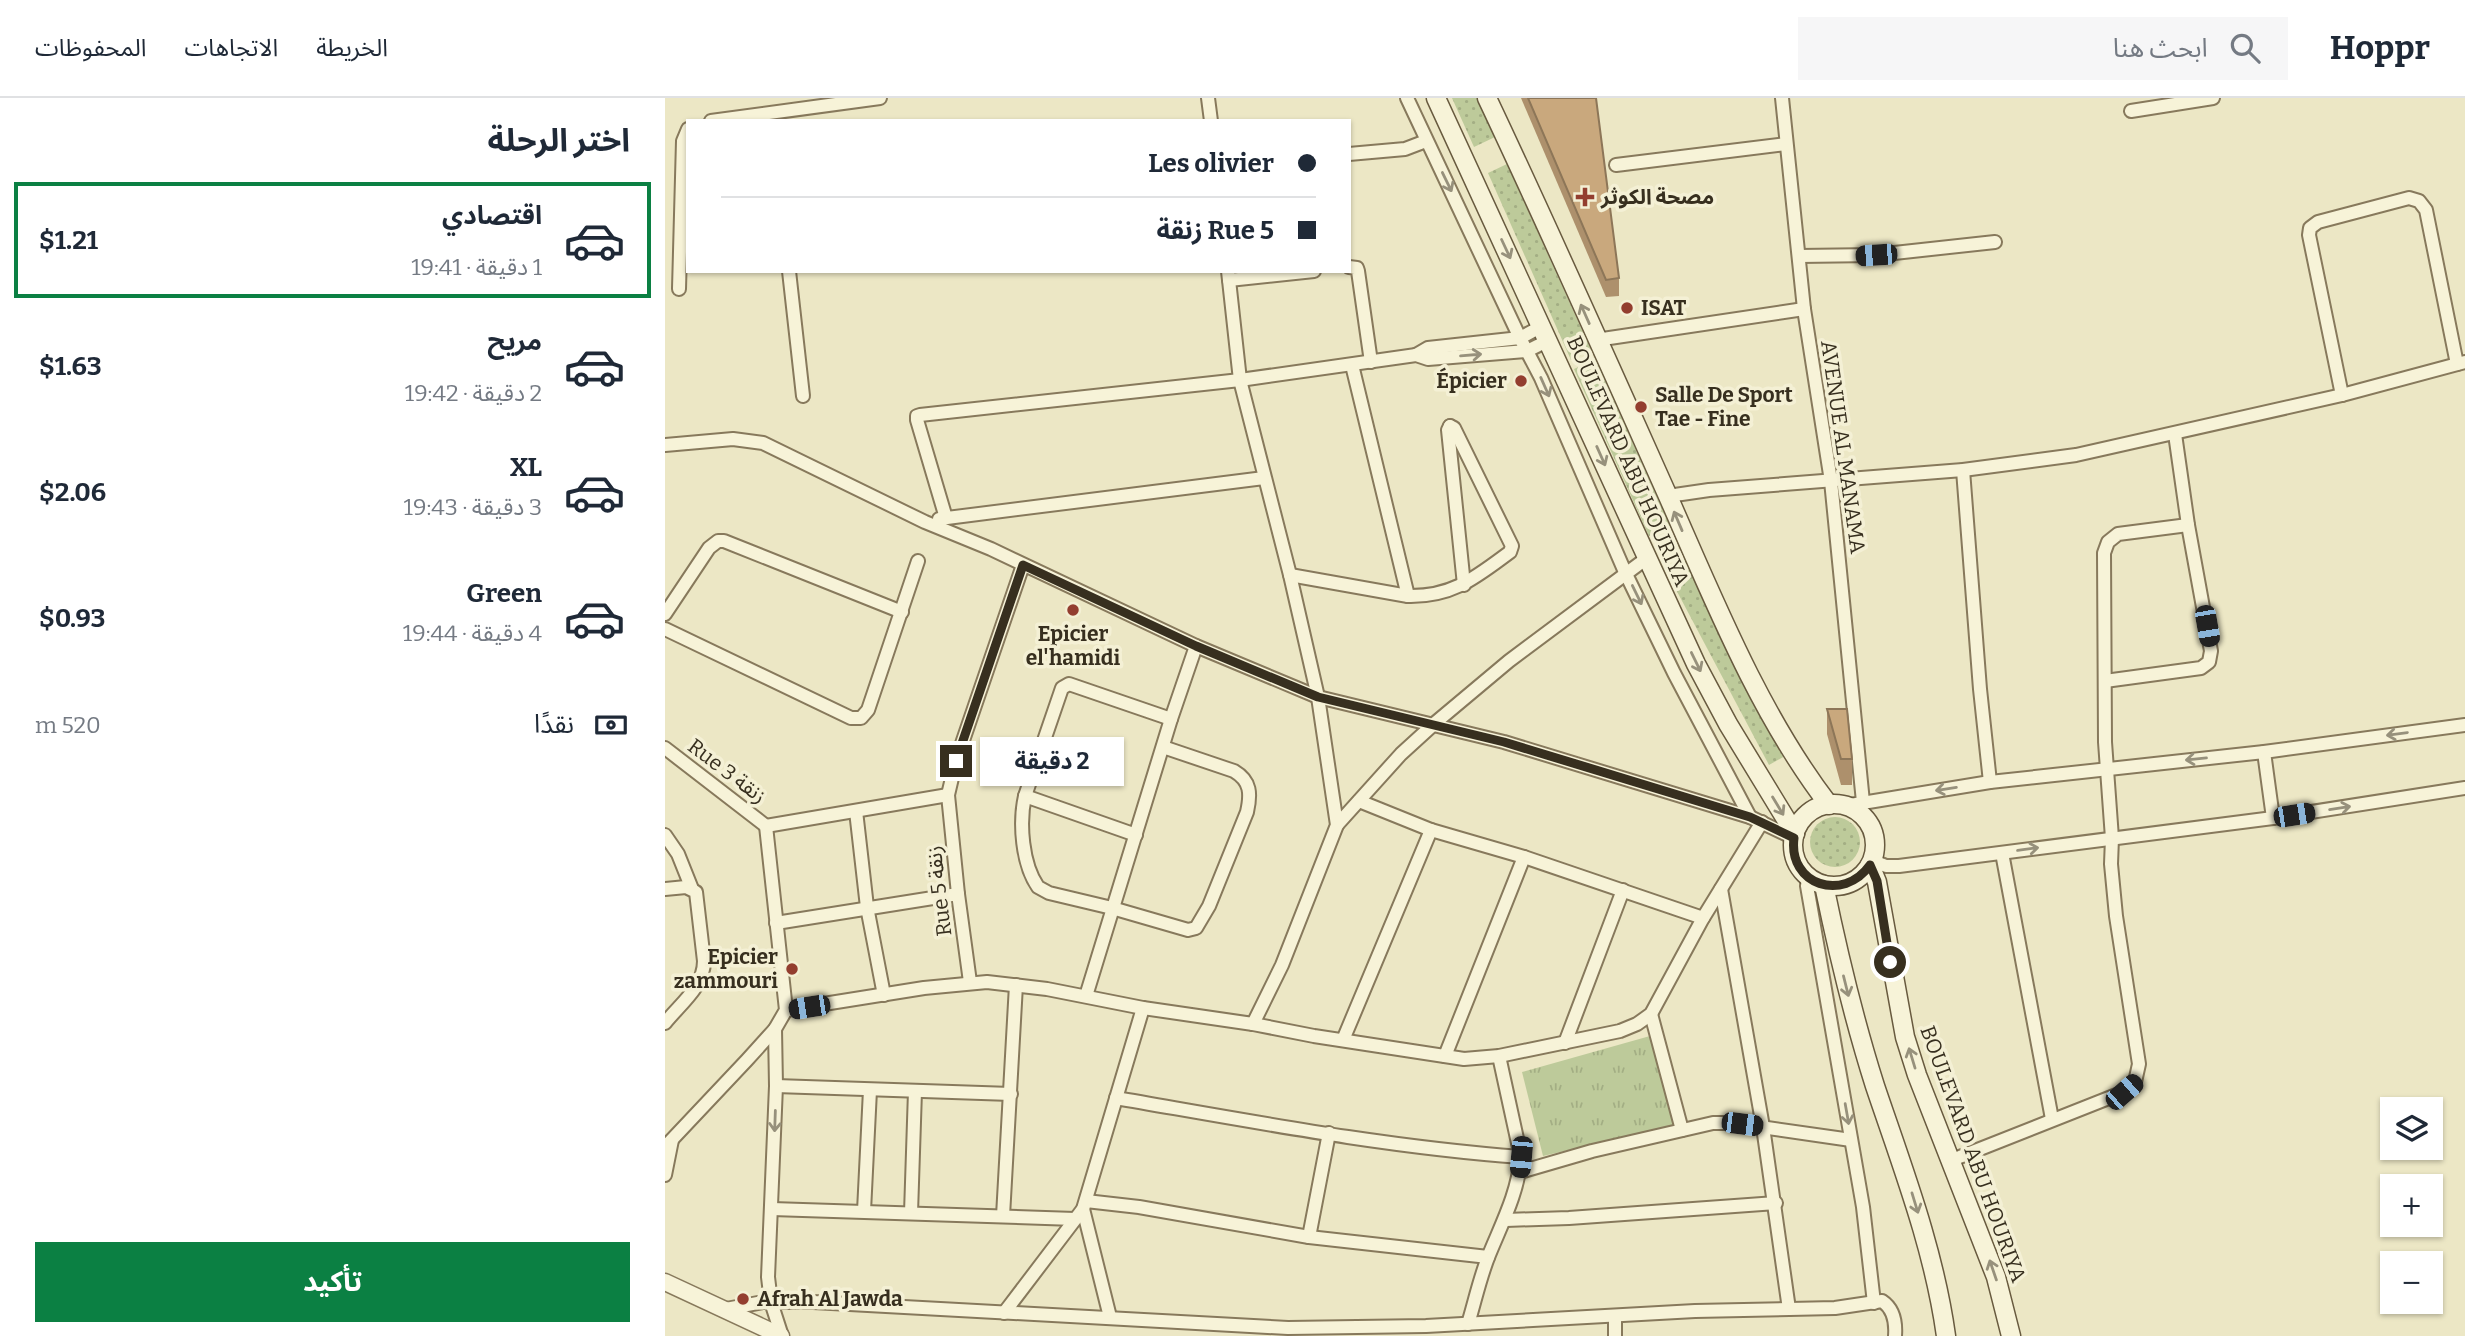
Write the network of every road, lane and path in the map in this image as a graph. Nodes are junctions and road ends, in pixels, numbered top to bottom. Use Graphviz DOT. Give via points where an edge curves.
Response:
graph roads {
  1 [pos="880,98"];
  2 [pos="1208,98"];
  3 [pos="1407,98"];
  4 [pos="1436,98"];
  5 [pos="1486,98"];
  6 [pos="1782,98"];
  7 [pos="2213,98"];
  8 [pos="2131,111"];
  9 [pos="771,116"];
  10 [pos="735,119"];
  11 [pos="1210,119"];
  12 [pos="686,134"];
  13 [pos="1426,141"];
  14 [pos="1786,144"];
  15 [pos="1351,153"];
  16 [pos="1616,165"];
  17 [pos="1994,242"];
  18 [pos="1799,256"];
  19 [pos="1351,267"];
  20 [pos="789,273"];
  21 [pos="1280,273"];
  22 [pos="1229,276"];
  23 [pos="679,289"];
  24 [pos="1804,309"];
  25 [pos="1546,333"];
  26 [pos="1520,338"];
  27 [pos="1597,340"];
  28 [pos="1527,351"];
  29 [pos="1416,355"];
  30 [pos="1371,362"];
  31 [pos="2461,363"];
  32 [pos="1352,365"];
  33 [pos="1240,380"];
  34 [pos="2342,395"];
  35 [pos="803,396"];
  36 [pos="2175,434"];
  37 [pos="665,445"];
  38 [pos="1963,470"];
  39 [pos="1264,478"];
  40 [pos="1831,481"];
  41 [pos="1668,496"];
  42 [pos="946,518"];
  43 [pos="925,522"];
  44 [pos="2188,525"];
  45 [pos="1647,558"];
  46 [pos="918,561"];
  47 [pos="1023,565"];
  48 [pos="1625,572"];
  49 [pos="1290,575"];
  50 [pos="1464,585"];
  51 [pos="1408,596"];
  52 [pos="902,612"];
  53 [pos="665,614"];
  54 [pos="665,629"];
  55 [pos="1196,646"];
  56 [pos="2105,681"];
  57 [pos="1318,697"];
  58 [pos="1171,719"];
  59 [pos="1435,723"];
  60 [pos="2465,724"];
  61 [pos="1163,747"];
  62 [pos="665,748"];
  63 [pos="2264,752"];
  64 [pos="2105,768"];
  65 [pos="1990,782"];
  66 [pos="2465,788"];
  67 [pos="948,795"];
  68 [pos="1024,796"];
  69 [pos="1359,801"];
  70 [pos="1863,802"];
  71 [pos="1836,805"];
  72 [pos="856,811"];
  73 [pos="2273,818"];
  74 [pos="1756,819"];
  75 [pos="766,825"];
  76 [pos="1337,825"];
  77 [pos="1431,830"];
  78 [pos="665,835"];
  79 [pos="1136,835"];
  80 [pos="1794,836"];
  81 [pos="2112,838"];
  82 [pos="2002,853"];
  83 [pos="1524,857"];
  84 [pos="1870,862"];
  85 [pos="1808,877"];
  86 [pos="1824,885"];
  87 [pos="665,889"];
  88 [pos="692,889"];
  89 [pos="1721,889"];
  90 [pos="1623,890"];
  91 [pos="958,894"];
  92 [pos="867,907"];
  93 [pos="1112,908"];
  94 [pos="1703,918"];
  95 [pos="776,923"];
  96 [pos="970,982"];
  97 [pos="1016,985"];
  98 [pos="884,995"];
  99 [pos="1086,996"];
  100 [pos="1143,1008"];
  101 [pos="786,1010"];
  102 [pos="1651,1014"];
  103 [pos="665,1023"];
  104 [pos="1253,1024"];
  105 [pos="775,1029"];
  106 [pos="1343,1040"];
  107 [pos="1565,1043"];
  108 [pos="1445,1056"];
  109 [pos="1499,1056"];
  110 [pos="776,1086"];
  111 [pos="870,1090"];
  112 [pos="915,1091"];
  113 [pos="1011,1094"];
  114 [pos="1116,1098"];
  115 [pos="2052,1119"];
  116 [pos="1763,1127"];
  117 [pos="1682,1130"];
  118 [pos="1329,1133"];
  119 [pos="1851,1140"];
  120 [pos="669,1144"];
  121 [pos="1521,1157"];
  122 [pos="1952,1160"];
  123 [pos="1520,1172"];
  124 [pos="665,1175"];
  125 [pos="1776,1203"];
  126 [pos="772,1209"];
  127 [pos="1081,1210"];
  128 [pos="864,1212"];
  129 [pos="911,1213"];
  130 [pos="1003,1216"];
  131 [pos="1506,1220"];
  132 [pos="1309,1237"];
  133 [pos="1488,1256"];
  134 [pos="665,1282"];
  135 [pos="771,1302"];
  136 [pos="1874,1303"];
  137 [pos="726,1309"];
  138 [pos="1789,1309"];
  139 [pos="1004,1313"];
  140 [pos="1615,1316"];
  141 [pos="1110,1317"];
  142 [pos="1468,1324"];
  143 [pos="781,1336"];
  144 [pos="1615,1336"];
  145 [pos="1895,1336"];
  146 [pos="1946,1336"];
  147 [pos="2011,1336"];
  1 -- 9 [label="street"];
  2 -- 11 [label="street"];
  3 -- 13 [label="street"];
  4 -- 25 [label="main road, BOULEVARD ABU HOURIYA, one-way"];
  27 -- 5 [label="main road, BOULEVARD ABU HOURIYA, one-way"];
  6 -- 14 [label="street, AVENUE AL MANAMA"];
  7 -- 8 [label="street"];
  9 -- 10 [label="street"];
  12 -- 23 [label="street"];
  13 -- 15 [label="street" via="1405,149"];
  13 -- 26 [label="street, one-way"];
  14 -- 16 [label="street"];
  14 -- 18 [label="street, AVENUE AL MANAMA"];
  17 -- 18 [label="street" via="1876,255"];
  18 -- 24 [label="street, AVENUE AL MANAMA"];
  19 -- 30 [label="street" via="1358,271"];
  20 -- 35 [label="street"];
  21 -- 22 [label="street"];
  22 -- 33 [label="street"];
  24 -- 27 [label="street"];
  24 -- 40 [label="street, AVENUE AL MANAMA"];
  25 -- 26 [label="street"];
  25 -- 28 [label="street"];
  25 -- 45 [label="main road, BOULEVARD ABU HOURIYA, one-way"];
  26 -- 28 [label="street"];
  26 -- 29 [label="street" via="1428,348"];
  27 -- 41 [label="main road, BOULEVARD ABU HOURIYA"];
  29 -- 28 [label="street, one-way" via="1428,359"];
  28 -- 48 [label="street, one-way"];
  29 -- 30 [label="street"];
  30 -- 32 [label="street"];
  31 -- 34 [label="street"];
  31 -- 34 [label="street" via="2426,210 2419,201 2409,198 2318,222 2309,235"];
  32 -- 33 [label="street"];
  32 -- 51 [label="street"];
  33 -- 39 [label="street"];
  33 -- 42 [label="street" via="920,415 917,420"];
  34 -- 36 [label="street"];
  36 -- 38 [label="street" via="2076,455"];
  36 -- 44 [label="street"];
  37 -- 43 [label="street" via="733,439 763,443"];
  38 -- 40 [label="street"];
  38 -- 65 [label="street"];
  39 -- 42 [label="street"];
  39 -- 49 [label="street"];
  40 -- 41 [label="street"];
  40 -- 70 [label="street, AVENUE AL MANAMA"];
  71 -- 41 [label="main road, BOULEVARD ABU HOURIYA, one-way" via="1796,757 1752,678"];
  42 -- 43 [label="street"];
  43 -- 47 [label="street"];
  44 -- 56 [label="street" via="2118,534 2108,541 2104,553"];
  44 -- 56 [label="street" via="2211,651 2209,662 2201,668"];
  45 -- 48 [label="street"];
  45 -- 80 [label="main road, BOULEVARD ABU HOURIYA, one-way" via="1696,664"];
  46 -- 52 [label="street"];
  47 -- 55 [label="street"];
  47 -- 67 [label="street, Rue 5 زنقة"];
  48 -- 59 [label="street"];
  48 -- 74 [label="street, one-way" via="1674,673"];
  49 -- 51 [label="street"];
  49 -- 57 [label="street"];
  50 -- 50 [label="street" via="1448,430 1450,426 1513,550"];
  50 -- 51 [label="street" via="1427,596"];
  52 -- 53 [label="street" via="731,542 718,541"];
  52 -- 54 [label="street" via="866,715 857,719"];
  55 -- 57 [label="street"];
  55 -- 58 [label="street"];
  56 -- 64 [label="street"];
  57 -- 59 [label="street"];
  57 -- 76 [label="street"];
  58 -- 61 [label="street"];
  58 -- 68 [label="street" via="1065,685"];
  59 -- 69 [label="street"];
  59 -- 74 [label="street"];
  60 -- 63 [label="street, one-way"];
  61 -- 79 [label="street"];
  61 -- 93 [label="street" via="1243,776 1250,798 1247,812 1196,928 1188,930"];
  62 -- 75 [label="street, Rue 3 زنقة"];
  63 -- 64 [label="street, one-way"];
  63 -- 73 [label="street"];
  64 -- 65 [label="street"];
  64 -- 81 [label="street"];
  65 -- 70 [label="street, one-way"];
  73 -- 66 [label="street, one-way"];
  67 -- 72 [label="street"];
  67 -- 91 [label="street, Rue 5 زنقة"];
  68 -- 79 [label="street"];
  68 -- 93 [label="street" via="1021,821 1035,884 1049,893"];
  69 -- 76 [label="street"];
  69 -- 77 [label="street"];
  70 -- 71 [label="street"];
  71 -- 80 [label="main road" via="1808,814"];
  71 -- 84 [label="main road" via="1861,815 1870,827 1874,841"];
  72 -- 75 [label="street"];
  72 -- 92 [label="street"];
  73 -- 81 [label="street"];
  74 -- 80 [label="street"];
  74 -- 89 [label="street"];
  75 -- 95 [label="street"];
  76 -- 104 [label="street" via="1282,965"];
  77 -- 83 [label="street"];
  77 -- 106 [label="street"];
  78 -- 88 [label="street"];
  79 -- 93 [label="street"];
  80 -- 85 [label="main road" via="1794,857"];
  82 -- 81 [label="street, one-way"];
  81 -- 115 [label="street" via="2116,916 2139,1064 2135,1082 2124,1092"];
  82 -- 84 [label="street" via="1899,866"];
  82 -- 115 [label="street"];
  83 -- 90 [label="street"];
  83 -- 108 [label="street"];
  84 -- 86 [label="main road" via="1853,882"];
  122 -- 84 [label="main road, BOULEVARD ABU HOURIYA, one-way" via="1905,1037"];
  85 -- 86 [label="main road"];
  85 -- 119 [label="street, one-way"];
  86 -- 146 [label="main road, one-way" via="1860,1035 1926,1237"];
  87 -- 88 [label="street"];
  88 -- 103 [label="street" via="698,900 704,969 698,985"];
  89 -- 94 [label="street"];
  89 -- 116 [label="street"];
  90 -- 94 [label="street"];
  90 -- 107 [label="street"];
  91 -- 92 [label="street"];
  91 -- 96 [label="street, Rue 5 زنقة"];
  92 -- 95 [label="street"];
  92 -- 98 [label="street"];
  93 -- 99 [label="street"];
  94 -- 102 [label="street"];
  95 -- 101 [label="street"];
  96 -- 97 [label="street"];
  96 -- 98 [label="street"];
  97 -- 99 [label="street"];
  97 -- 113 [label="street"];
  98 -- 101 [label="street"];
  99 -- 100 [label="street"];
  100 -- 104 [label="street"];
  100 -- 114 [label="street"];
  101 -- 105 [label="street"];
  102 -- 107 [label="street" via="1621,1031"];
  102 -- 117 [label="street"];
  104 -- 106 [label="street"];
  105 -- 110 [label="street"];
  105 -- 120 [label="street"];
  106 -- 108 [label="street"];
  107 -- 109 [label="street"];
  108 -- 109 [label="street"];
  109 -- 121 [label="street"];
  110 -- 111 [label="street"];
  110 -- 126 [label="street, one-way"];
  111 -- 112 [label="street"];
  111 -- 128 [label="street"];
  112 -- 113 [label="street"];
  112 -- 129 [label="street"];
  113 -- 130 [label="street"];
  114 -- 118 [label="street"];
  114 -- 127 [label="street"];
  115 -- 122 [label="street"];
  116 -- 117 [label="street" via="1713,1123"];
  116 -- 119 [label="street"];
  116 -- 125 [label="street"];
  117 -- 123 [label="street"];
  118 -- 121 [label="street"];
  118 -- 132 [label="street"];
  119 -- 136 [label="street"];
  120 -- 124 [label="street"];
  121 -- 123 [label="street"];
  147 -- 122 [label="main road, BOULEVARD ABU HOURIYA, one-way" via="1996,1277"];
  123 -- 131 [label="street"];
  125 -- 131 [label="street"];
  125 -- 138 [label="street"];
  126 -- 128 [label="street"];
  126 -- 135 [label="street"];
  127 -- 130 [label="street"];
  127 -- 132 [label="street" via="1139,1207"];
  127 -- 139 [label="street"];
  127 -- 141 [label="street"];
  128 -- 129 [label="street"];
  129 -- 130 [label="street"];
  131 -- 133 [label="street"];
  132 -- 133 [label="street"];
  133 -- 142 [label="street"];
  134 -- 137 [label="street"];
  135 -- 137 [label="street"];
  135 -- 139 [label="street"];
  135 -- 143 [label="street"];
  136 -- 138 [label="street"];
  136 -- 145 [label="street" via="1882,1301 1889,1307"];
  137 -- 143 [label="street"];
  138 -- 140 [label="street"];
  139 -- 141 [label="street"];
  140 -- 142 [label="street"];
  140 -- 144 [label="street"];
  141 -- 142 [label="street" via="1289,1328"];
}
